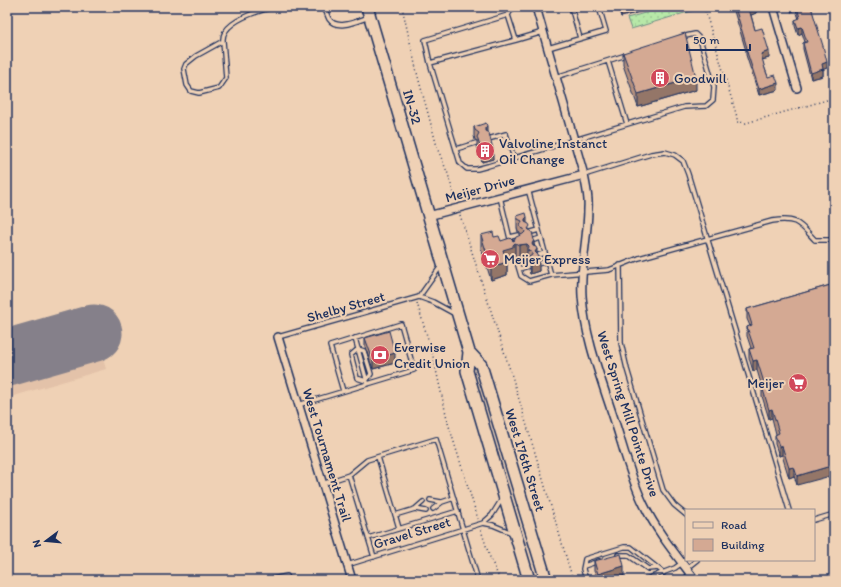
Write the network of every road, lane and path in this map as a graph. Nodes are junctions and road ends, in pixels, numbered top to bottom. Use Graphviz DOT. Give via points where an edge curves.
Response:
graph roads {
  1 [pos="272,7"];
  2 [pos="324,7"];
  3 [pos="402,7"];
  4 [pos="514,7"];
  5 [pos="536,7"];
  6 [pos="571,7"];
  7 [pos="599,7"];
  8 [pos="704,7"];
  9 [pos="773,7"];
  10 [pos="368,12"];
  11 [pos="508,15"];
  12 [pos="543,32"];
  13 [pos="580,38"];
  14 [pos="516,40"];
  15 [pos="674,40"];
  16 [pos="223,41"];
  17 [pos="548,48"];
  18 [pos="630,54"];
  19 [pos="608,61"];
  20 [pos="430,63"];
  21 [pos="556,77"];
  22 [pos="797,88"];
  23 [pos="834,98"];
  24 [pos="627,124"];
  25 [pos="488,139"];
  26 [pos="574,139"];
  27 [pos="476,143"];
  28 [pos="456,149"];
  29 [pos="514,158"];
  30 [pos="584,175"];
  31 [pos="528,189"];
  32 [pos="500,197"];
  33 [pos="458,208"];
  34 [pos="428,216"];
  35 [pos="539,230"];
  36 [pos="528,233"];
  37 [pos="519,235"];
  38 [pos="510,237"];
  39 [pos="541,238"];
  40 [pos="708,239"];
  41 [pos="834,240"];
  42 [pos="531,241"];
  43 [pos="517,245"];
  44 [pos="545,253"];
  45 [pos="535,256"];
  46 [pos="526,259"];
  47 [pos="547,261"];
  48 [pos="443,263"];
  49 [pos="538,264"];
  50 [pos="620,265"];
  51 [pos="529,266"];
  52 [pos="519,270"];
  53 [pos="582,273"];
  54 [pos="551,275"];
  55 [pos="417,297"];
  56 [pos="458,316"];
  57 [pos="278,337"];
  58 [pos="354,338"];
  59 [pos="358,349"];
  60 [pos="469,352"];
  61 [pos="367,382"];
  62 [pos="343,391"];
  63 [pos="298,405"];
  64 [pos="378,457"];
  65 [pos="350,475"];
  66 [pos="322,484"];
  67 [pos="504,497"];
  68 [pos="454,498"];
  69 [pos="430,500"];
  70 [pos="423,502"];
  71 [pos="442,502"];
  72 [pos="433,507"];
  73 [pos="415,509"];
  74 [pos="425,509"];
  75 [pos="789,509"];
  76 [pos="458,511"];
  77 [pos="685,514"];
  78 [pos="834,514"];
  79 [pos="395,515"];
  80 [pos="815,520"];
  81 [pos="484,523"];
  82 [pos="479,524"];
  83 [pos="399,528"];
  84 [pos="463,529"];
  85 [pos="516,535"];
  86 [pos="368,538"];
  87 [pos="613,556"];
  88 [pos="374,557"];
  89 [pos="607,558"];
  90 [pos="695,561"];
  91 [pos="347,565"];
  92 [pos="584,566"];
  93 [pos="684,566"];
  94 [pos="658,568"];
  95 [pos="664,573"];
  96 [pos="267,580"];
  97 [pos="289,580"];
  98 [pos="352,580"];
  99 [pos="478,580"];
  100 [pos="500,580"];
  101 [pos="529,580"];
  102 [pos="546,580"];
  103 [pos="573,580"];
  104 [pos="586,580"];
  105 [pos="644,580"];
  106 [pos="695,580"];
  1 -- 16 [label="lane" via="248,14 226,30 222,37"];
  2 -- 10 [label="lane" via="330,20 336,25 343,25"];
  3 -- 33 [label="path" via="438,150"];
  4 -- 11 [label="lane"];
  5 -- 12 [label="street, West Spring Mill Pointe Drive"];
  6 -- 13 [label="lane"];
  7 -- 13 [label="lane" via="606,31"];
  8 -- 23 [label="path" via="737,117 736,122 746,123"];
  9 -- 22 [label="street"];
  10 -- 34 [label="main road, IN-32"];
  11 -- 14 [label="lane"];
  11 -- 20 [label="lane" via="425,40"];
  12 -- 14 [label="lane"];
  12 -- 17 [label="street, West Spring Mill Pointe Drive"];
  13 -- 17 [label="lane"];
  14 -- 20 [label="lane"];
  15 -- 24 [label="lane" via="695,34 700,39 714,87 713,100 706,106 684,107"];
  16 -- 16 [label="lane" via="226,78 219,88 199,93 191,91 184,69 186,64"];
  17 -- 21 [label="street, West Spring Mill Pointe Drive"];
  18 -- 19 [label="lane"];
  19 -- 21 [label="lane"];
  19 -- 24 [label="lane"];
  20 -- 28 [label="lane"];
  21 -- 26 [label="street, West Spring Mill Pointe Drive"];
  24 -- 26 [label="lane"];
  25 -- 29 [label="lane" via="506,134"];
  26 -- 29 [label="lane"];
  26 -- 30 [label="street, West Spring Mill Pointe Drive"];
  27 -- 28 [label="lane"];
  28 -- 29 [label="lane" via="460,163 467,169 477,169"];
  30 -- 31 [label="street, Meijer Drive"];
  30 -- 40 [label="lane" via="651,154 665,152 675,155 683,161"];
  30 -- 53 [label="street, West Spring Mill Pointe Drive" via="588,208"];
  31 -- 32 [label="street, Meijer Drive"];
  31 -- 35 [label="lane"];
  32 -- 33 [label="street, Meijer Drive"];
  32 -- 38 [label="lane"];
  33 -- 34 [label="street, Meijer Drive"];
  33 -- 103 [label="path"];
  34 -- 48 [label="main road, West 176th Street"];
  35 -- 36 [label="lane"];
  35 -- 39 [label="lane"];
  37 -- 38 [label="lane"];
  38 -- 43 [label="lane" via="512,247"];
  39 -- 42 [label="lane"];
  39 -- 44 [label="lane"];
  40 -- 41 [label="lane" via="783,219 798,222 815,240"];
  40 -- 50 [label="lane"];
  40 -- 75 [label="lane"];
  44 -- 45 [label="lane"];
  44 -- 47 [label="lane"];
  46 -- 52 [label="lane" via="516,260"];
  47 -- 49 [label="lane"];
  47 -- 54 [label="lane"];
  48 -- 55 [label="lane"];
  48 -- 56 [label="main road, West 176th Street"];
  50 -- 53 [label="lane" via="609,270"];
  50 -- 77 [label="lane" via="621,343 625,365 663,490"];
  51 -- 52 [label="lane"];
  52 -- 54 [label="lane" via="521,276 528,281"];
  53 -- 54 [label="lane"];
  53 -- 93 [label="street, West Spring Mill Pointe Drive" via="582,296 593,353 634,484 662,536"];
  55 -- 56 [label="lane" via="433,302"];
  55 -- 57 [label="lane, Shelby Street"];
  55 -- 82 [label="path" via="447,417"];
  56 -- 60 [label="main road, West 176th Street"];
  57 -- 63 [label="street, West Tournament Trail"];
  58 -- 59 [label="lane"];
  58 -- 61 [label="lane" via="401,324 414,370"];
  58 -- 62 [label="lane" via="330,346"];
  59 -- 61 [label="lane"];
  59 -- 61 [label="lane" via="364,351 371,374"];
  59 -- 61 [label="lane" via="351,355 358,378"];
  60 -- 67 [label="main road, West 176th Street" via="467,371"];
  60 -- 102 [label="main road, West 176th Street" via="481,365"];
  61 -- 62 [label="lane"];
  62 -- 63 [label="lane"];
  63 -- 66 [label="street, West Tournament Trail"];
  64 -- 65 [label="lane" via="367,460"];
  64 -- 68 [label="lane" via="436,439"];
  64 -- 79 [label="lane"];
  65 -- 66 [label="lane"];
  65 -- 86 [label="lane"];
  66 -- 91 [label="street, West Tournament Trail"];
  67 -- 81 [label="lane"];
  67 -- 85 [label="main road, West 176th Street"];
  68 -- 71 [label="lane"];
  68 -- 76 [label="lane"];
  69 -- 71 [label="lane"];
  70 -- 73 [label="lane"];
  71 -- 72 [label="lane"];
  73 -- 74 [label="lane"];
  73 -- 79 [label="lane"];
  76 -- 83 [label="lane"];
  76 -- 84 [label="lane"];
  78 -- 80 [label="lane"];
  79 -- 83 [label="lane"];
  81 -- 82 [label="lane, Gravel Street"];
  81 -- 85 [label="lane, Gravel Street"];
  82 -- 84 [label="lane, Gravel Street"];
  82 -- 100 [label="path" via="488,555"];
  83 -- 86 [label="lane"];
  84 -- 88 [label="lane, Gravel Street"];
  84 -- 99 [label="lane"];
  85 -- 101 [label="main road, West 176th Street"];
  86 -- 88 [label="lane"];
  87 -- 94 [label="lane" via="628,555 648,569"];
  88 -- 91 [label="lane, Gravel Street"];
  89 -- 92 [label="lane"];
  90 -- 93 [label="lane"];
  91 -- 98 [label="street, West Tournament Trail"];
  92 -- 94 [label="lane" via="586,559 631,547"];
  92 -- 104 [label="lane"];
  93 -- 95 [label="lane"];
  93 -- 106 [label="street, West Spring Mill Pointe Drive"];
  94 -- 95 [label="lane"];
  95 -- 105 [label="lane"];
  96 -- 97 [label="lane" via="288,576"];
}
